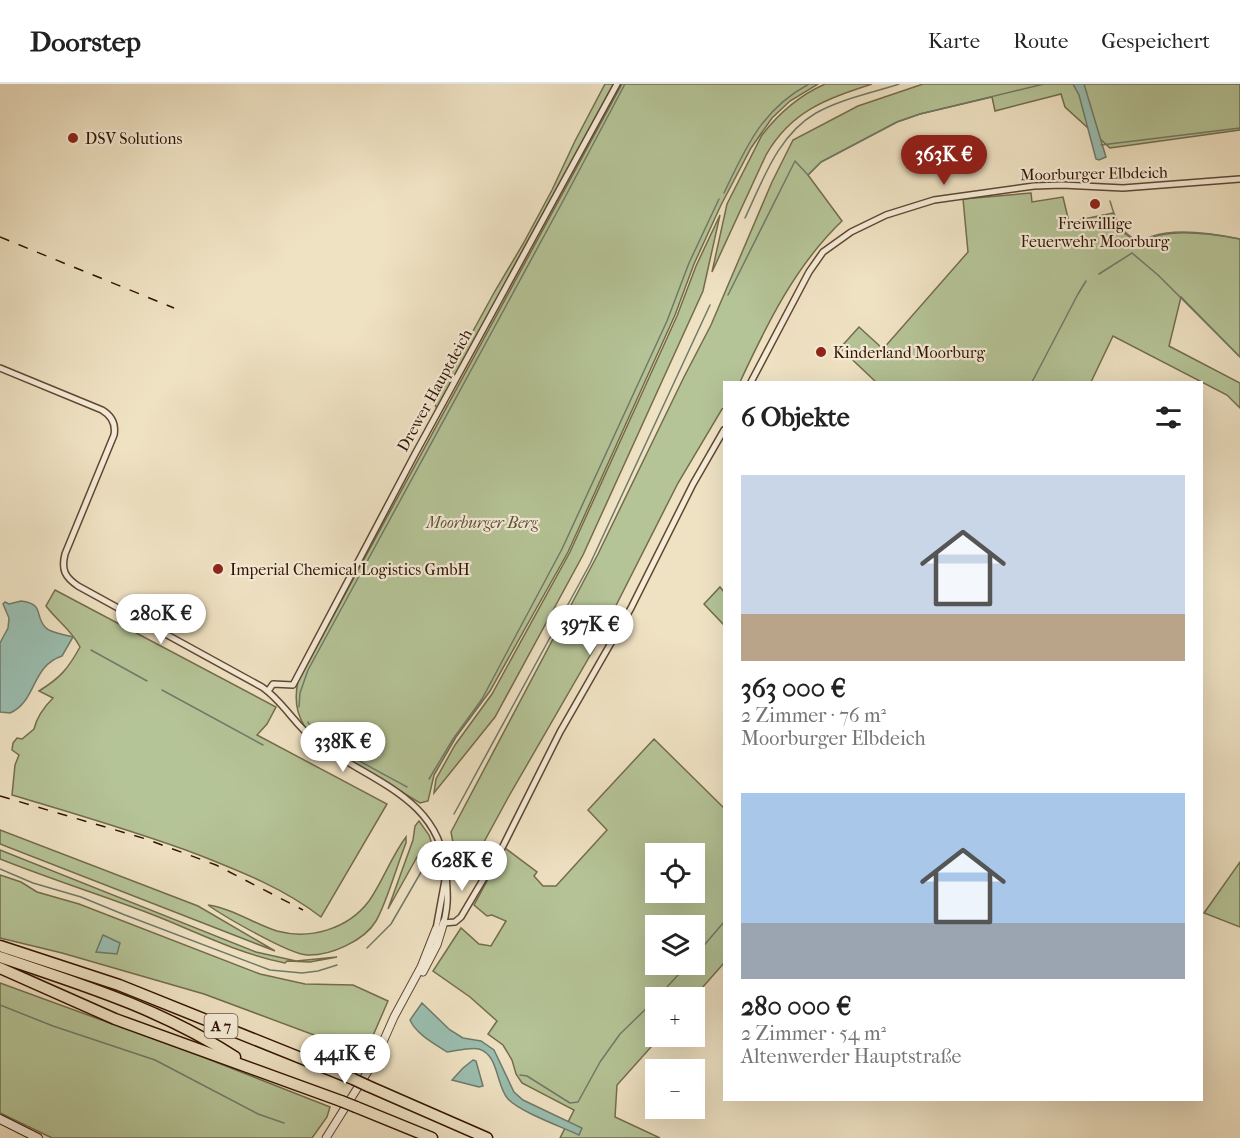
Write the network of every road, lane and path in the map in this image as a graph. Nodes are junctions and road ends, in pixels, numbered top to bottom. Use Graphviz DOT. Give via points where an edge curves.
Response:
graph roads {
  1 [pos="617,84"];
  2 [pos="1240,179"];
  3 [pos="0,368"];
  4 [pos="752,381"];
  5 [pos="723,432"];
  6 [pos="268,691"];
  7 [pos="446,877"];
  8 [pos="444,921"];
  9 [pos="436,929"];
  10 [pos="0,945"];
  11 [pos="0,957"];
  12 [pos="0,968"];
  13 [pos="16,968"];
  14 [pos="412,985"];
  15 [pos="253,1069"];
  16 [pos="0,1119"];
  17 [pos="38,1138"];
  18 [pos="326,1138"];
  19 [pos="432,1138"];
  20 [pos="487,1138"];
  1 -- 6 [label="street, Drewer Hauptdeich" via="293,685 273,684"];
  2 -- 4 [label="street, Moorburger Elbdeich" via="1123,188 1034,186 934,200 886,215 851,232 823,252"];
  3 -- 6 [label="street" via="102,411 114,423 114,435 65,554 63,568 67,578"];
  5 -- 8 [label="street" via="631,608 560,732 503,846 460,917 453,923"];
  6 -- 7 [label="street" via="313,740 422,812 442,846"];
  7 -- 8 [label="street"];
  7 -- 9 [label="street"];
  8 -- 9 [label="street"];
  8 -- 14 [label="street" via="431,958"];
  9 -- 14 [label="street"];
  10 -- 20 [label="highway, A 7, bridge" via="119,985 353,1079"];
  11 -- 13 [label="highway, A 7"];
  12 -- 13 [label="highway, A 7"];
  13 -- 15 [label="highway, A 7" via="116,1019"];
  13 -- 15 [label="highway, A 7" via="135,1004 180,1025"];
  14 -- 18 [label="street" via="375,1060"];
  15 -- 19 [label="highway, A 7, bridge"];
  16 -- 17 [label="main road"];
}
